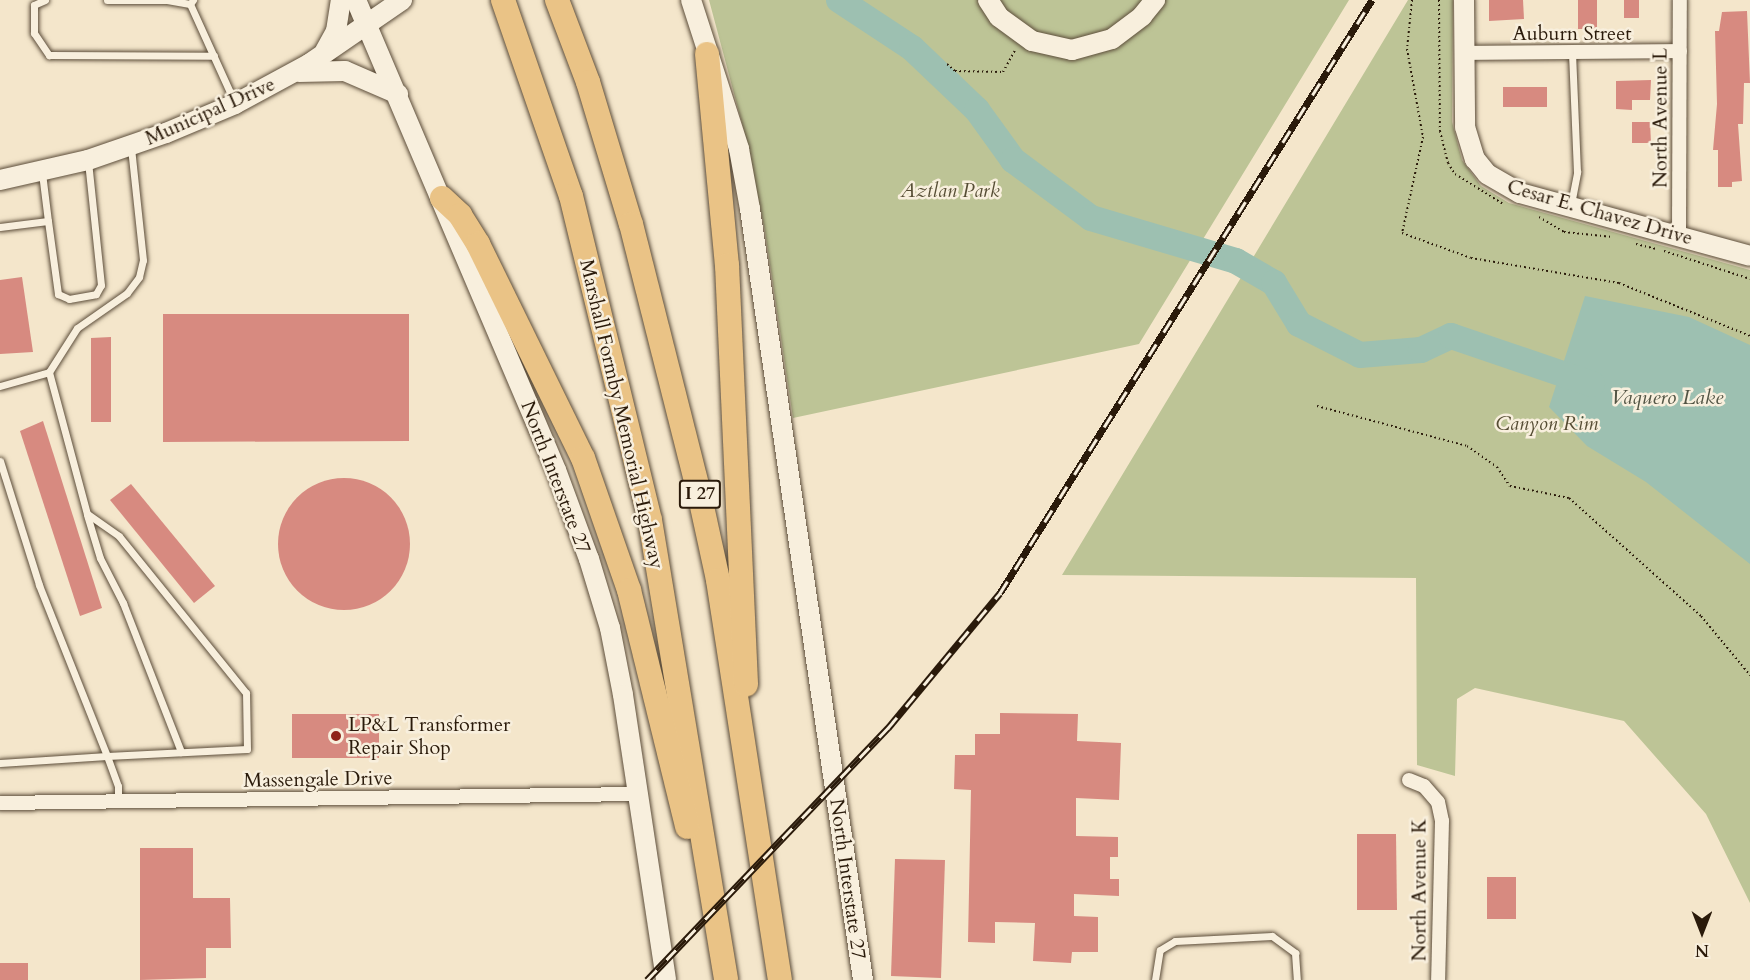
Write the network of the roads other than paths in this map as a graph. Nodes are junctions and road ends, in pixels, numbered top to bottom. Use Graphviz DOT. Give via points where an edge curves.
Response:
graph roads {
  1 [pos="45,0"];
  2 [pos="107,0"];
  3 [pos="167,0"];
  4 [pos="341,0"];
  5 [pos="356,0"];
  6 [pos="402,0"];
  7 [pos="503,0"];
  8 [pos="691,0"];
  9 [pos="988,0"];
  10 [pos="1155,0"];
  11 [pos="1464,0"];
  12 [pos="1680,0"];
  13 [pos="192,2"];
  14 [pos="561,10"];
  15 [pos="366,26"];
  16 [pos="1680,51"];
  17 [pos="1572,52"];
  18 [pos="1464,53"];
  19 [pos="324,54"];
  20 [pos="707,54"];
  21 [pos="214,56"];
  22 [pos="291,74"];
  23 [pos="398,94"];
  24 [pos="235,104"];
  25 [pos="131,146"];
  26 [pos="88,160"];
  27 [pos="42,172"];
  28 [pos="0,180"];
  29 [pos="442,198"];
  30 [pos="1571,206"];
  31 [pos="48,221"];
  32 [pos="0,227"];
  33 [pos="1679,235"];
  34 [pos="1750,256"];
  35 [pos="49,372"];
  36 [pos="0,386"];
  37 [pos="0,462"];
  38 [pos="87,514"];
  39 [pos="745,747"];
  40 [pos="181,752"];
  41 [pos="107,756"];
  42 [pos="0,763"];
  43 [pos="1409,780"];
  44 [pos="637,794"];
  45 [pos="118,801"];
  46 [pos="0,803"];
  47 [pos="666,980"];
  48 [pos="724,980"];
  49 [pos="780,980"];
  50 [pos="862,980"];
  51 [pos="1155,980"];
  52 [pos="1298,980"];
  53 [pos="1438,980"];
  1 -- 21 [label="lane" via="34,5 34,33 50,55"];
  2 -- 3 [label="lane"];
  3 -- 13 [label="lane"];
  4 -- 19 [label="main road" via="336,31"];
  5 -- 15 [label="main road, North Interstate 27"];
  6 -- 15 [label="main road, Municipal Drive"];
  7 -- 48 [label="highway, Marshall Formby Memorial Highway / I 27" via="571,195 650,520"];
  8 -- 20 [label="main road, North Interstate 27"];
  9 -- 10 [label="main road" via="999,17 1018,33 1055,49 1093,47 1127,30"];
  11 -- 18 [label="main road, Cesar E. Chavez Drive"];
  12 -- 16 [label="street, North Avenue L"];
  13 -- 21 [label="lane"];
  14 -- 39 [label="highway, I 27" via="632,224 677,397 718,580"];
  15 -- 19 [label="main road, Municipal Drive"];
  15 -- 23 [label="main road, North Interstate 27"];
  16 -- 17 [label="street, Auburn Street"];
  16 -- 33 [label="street, North Avenue L"];
  17 -- 18 [label="street, Auburn Street"];
  17 -- 30 [label="lane" via="1577,172"];
  18 -- 30 [label="main road, Cesar E. Chavez Drive" via="1464,117 1475,159 1487,174 1508,189"];
  19 -- 22 [label="main road, Municipal Drive"];
  20 -- 39 [label="highway" via="727,265 746,629"];
  20 -- 50 [label="main road, North Interstate 27" via="739,149 750,209"];
  21 -- 24 [label="lane"];
  22 -- 23 [label="main road" via="317,69 345,71"];
  22 -- 24 [label="main road, Municipal Drive"];
  23 -- 29 [label="main road, North Interstate 27"];
  24 -- 25 [label="main road, Municipal Drive"];
  25 -- 26 [label="main road, Municipal Drive"];
  25 -- 35 [label="lane" via="142,260 139,277 127,293 77,328"];
  26 -- 27 [label="main road, Municipal Drive"];
  26 -- 31 [label="lane" via="100,285 96,294 69,298 58,294"];
  27 -- 28 [label="main road, Municipal Drive"];
  27 -- 31 [label="lane"];
  29 -- 44 [label="main road, North Interstate 27" via="556,470 589,559 610,628"];
  29 -- 48 [label="highway" via="460,215 478,244 566,420 602,506 637,618"];
  30 -- 33 [label="main road, Cesar E. Chavez Drive"];
  31 -- 32 [label="lane"];
  33 -- 34 [label="main road, Cesar E. Chavez Drive"];
  35 -- 36 [label="lane"];
  35 -- 38 [label="lane"];
  37 -- 41 [label="lane" via="39,585"];
  38 -- 40 [label="lane" via="100,558 123,603"];
  38 -- 40 [label="lane" via="119,536 246,693 247,749"];
  39 -- 49 [label="highway, I 27"];
  40 -- 41 [label="lane"];
  41 -- 42 [label="lane"];
  41 -- 45 [label="lane"];
  43 -- 53 [label="street, North Avenue K" via="1424,786 1438,802 1442,821"];
  44 -- 45 [label="street, Massengale Drive"];
  44 -- 47 [label="main road, North Interstate 27"];
  45 -- 46 [label="street, Massengale Drive"];
  51 -- 52 [label="lane" via="1160,950 1175,941 1272,936 1295,953"];
}
